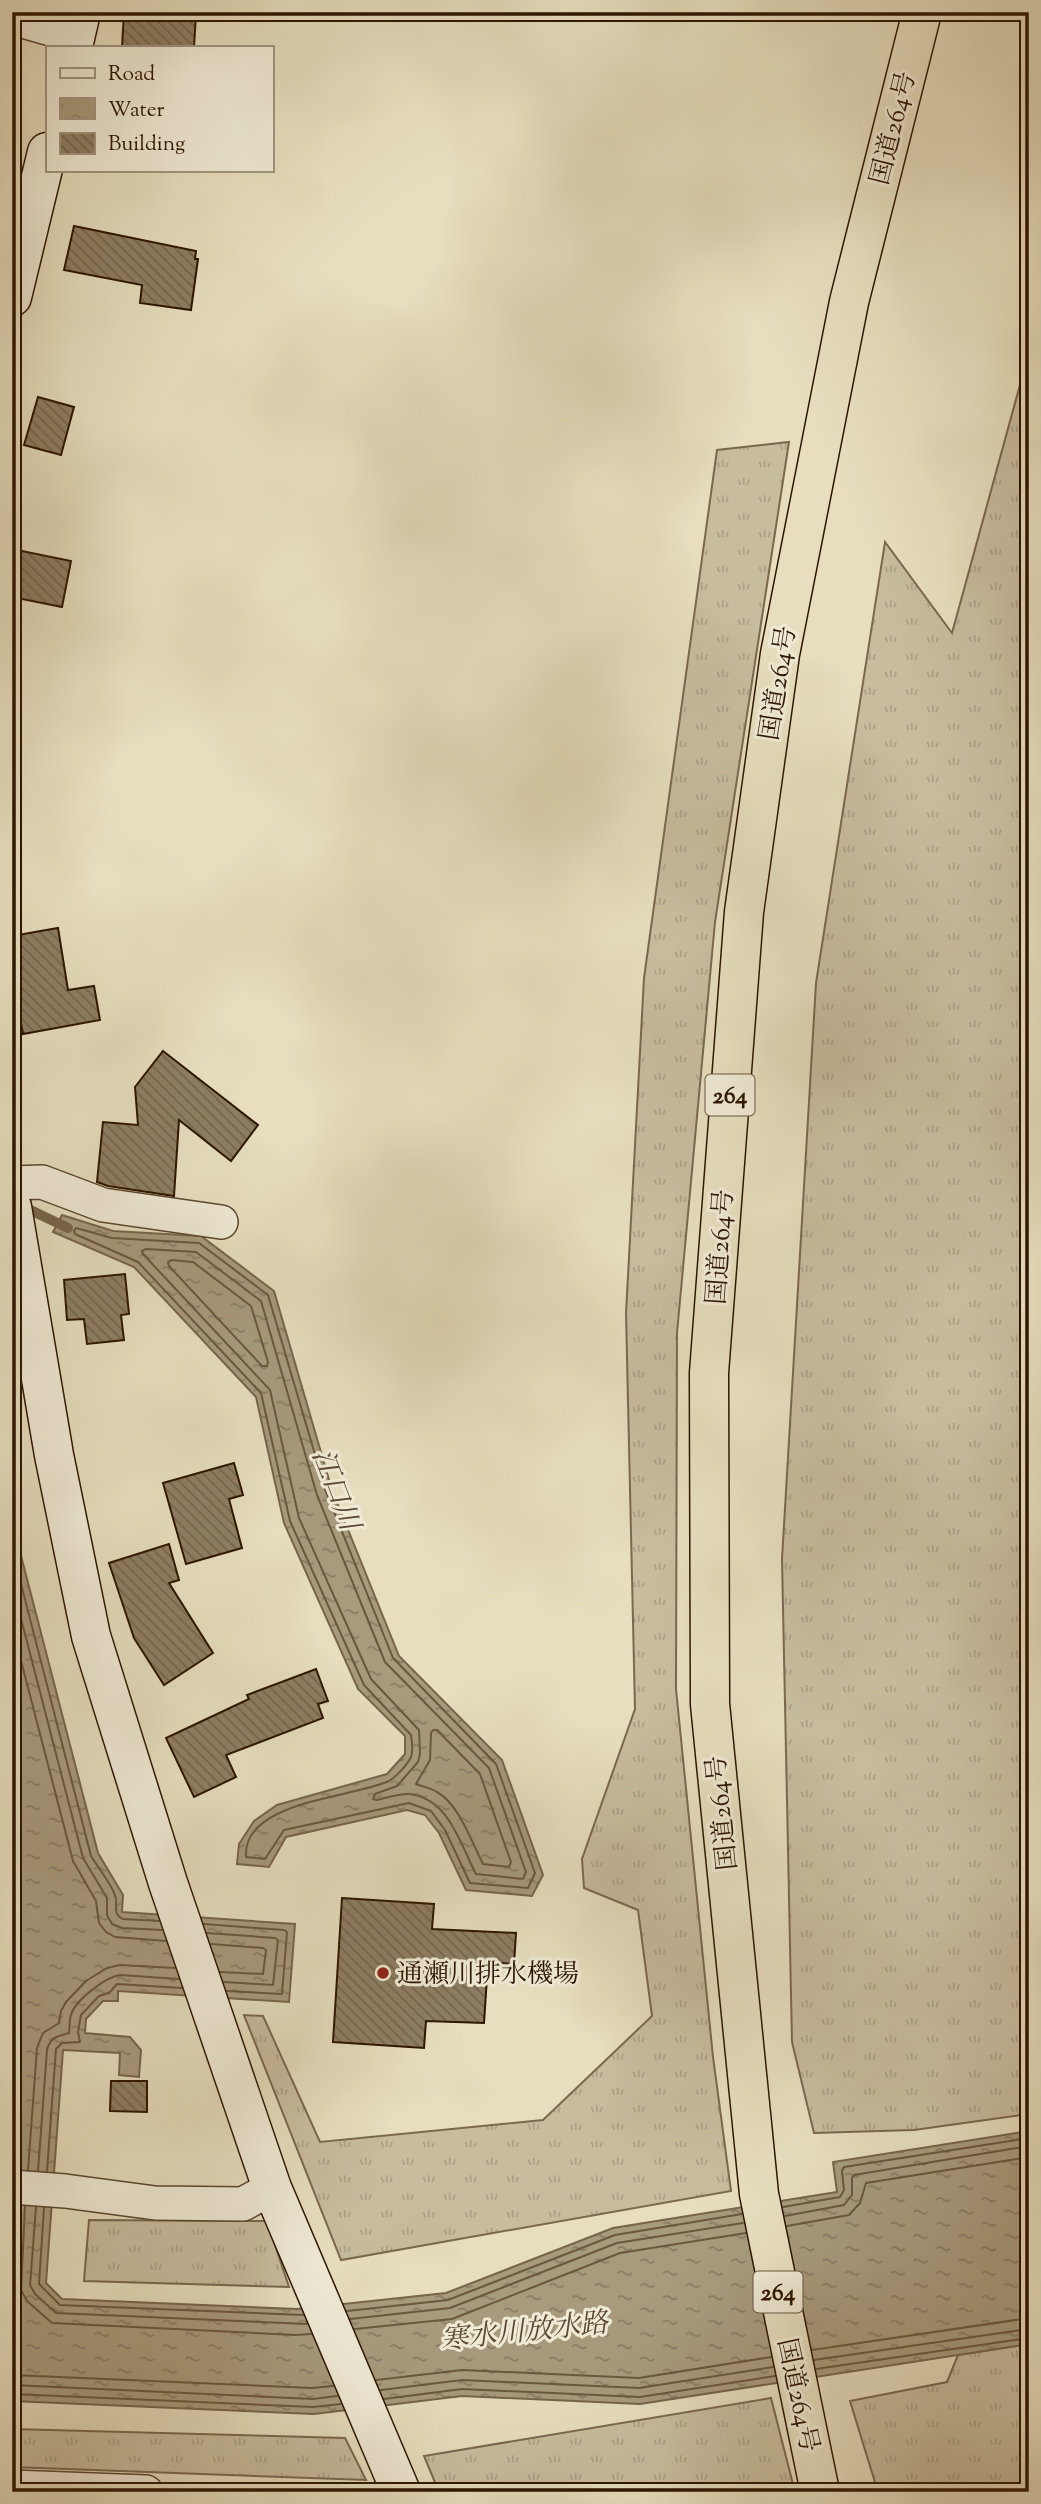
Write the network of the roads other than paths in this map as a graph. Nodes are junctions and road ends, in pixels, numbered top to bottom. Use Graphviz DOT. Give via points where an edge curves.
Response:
graph roads {
  1 [pos="922,12"];
  2 [pos="12,18"];
  3 [pos="68,31"];
  4 [pos="46,156"];
  5 [pos="12,297"];
  6 [pos="13,1203"];
  7 [pos="221,1222"];
  8 [pos="12,2187"];
  9 [pos="278,2202"];
  10 [pos="12,2487"];
  11 [pos="399,2487"];
  12 [pos="146,2492"];
  13 [pos="820,2492"];
  1 -- 13 [label="highway, 国道264号 / 264" via="849,302 780,654 744,912 709,1373 709,1704 759,2194"];
  2 -- 3 [label="street"];
  4 -- 5 [label="street"];
  6 -- 7 [label="street" via="42,1182 103,1205"];
  6 -- 9 [label="street" via="54,1455 92,1636 209,2007"];
  8 -- 9 [label="street" via="155,2203"];
  9 -- 11 [label="street"];
  10 -- 12 [label="street"];
}
